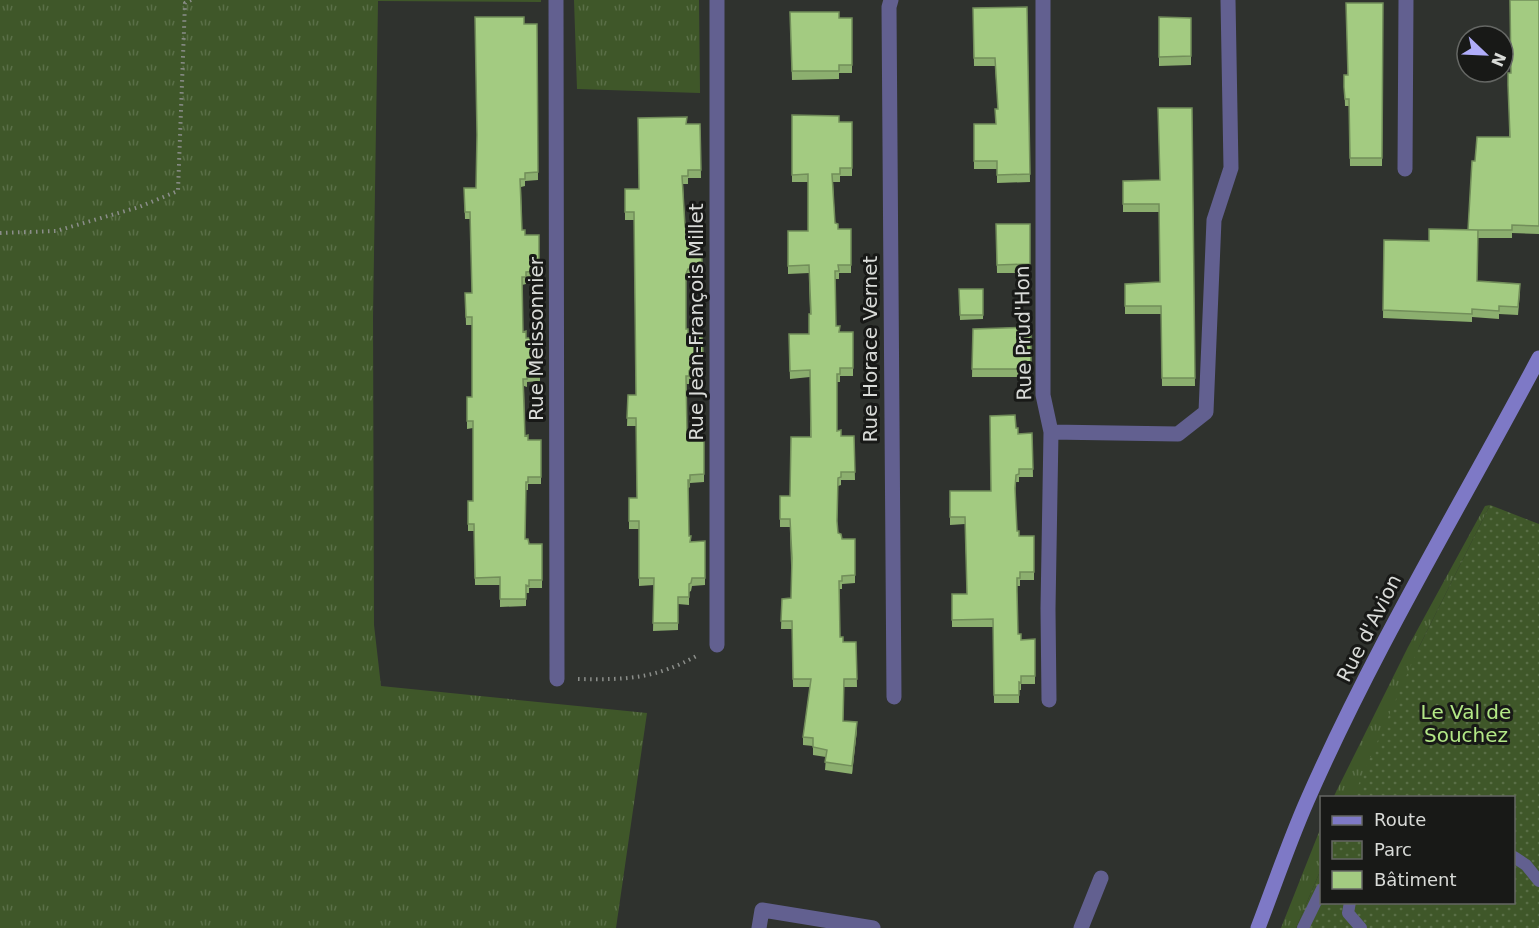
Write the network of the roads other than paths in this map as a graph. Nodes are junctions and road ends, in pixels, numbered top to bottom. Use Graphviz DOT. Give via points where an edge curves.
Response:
graph roads {
  1 [pos="556,0"];
  2 [pos="717,0"];
  3 [pos="891,0"];
  4 [pos="1043,0"];
  5 [pos="1228,0"];
  6 [pos="1406,0"];
  7 [pos="1405,169"];
  8 [pos="1539,358"];
  9 [pos="1051,432"];
  10 [pos="717,645"];
  11 [pos="557,679"];
  12 [pos="894,697"];
  13 [pos="1050,700"];
  14 [pos="1515,858"];
  15 [pos="1101,878"];
  16 [pos="1539,881"];
  17 [pos="1320,893"];
  18 [pos="1350,904"];
  19 [pos="759,928"];
  20 [pos="873,928"];
  21 [pos="1081,928"];
  22 [pos="1258,928"];
  23 [pos="1304,928"];
  24 [pos="1360,928"];
  1 -- 11 [label="street, Rue Meissonnier"];
  2 -- 10 [label="street, Rue Jean-François Millet"];
  3 -- 12 [label="street, Rue Horace Vernet"];
  4 -- 9 [label="street, Rue Prud'Hon" via="1042,395"];
  5 -- 9 [label="street" via="1232,168 1214,220 1206,412 1178,434"];
  6 -- 7 [label="street"];
  8 -- 22 [label="street, Rue d'Avion" via="1347,716 1307,802"];
  9 -- 13 [label="street, Rue Prud'Hon"];
  14 -- 16 [label="lane"];
  15 -- 21 [label="street"];
  17 -- 23 [label="lane"];
  18 -- 24 [label="lane" via="1348,913"];
  19 -- 20 [label="street" via="762,910"];
}
